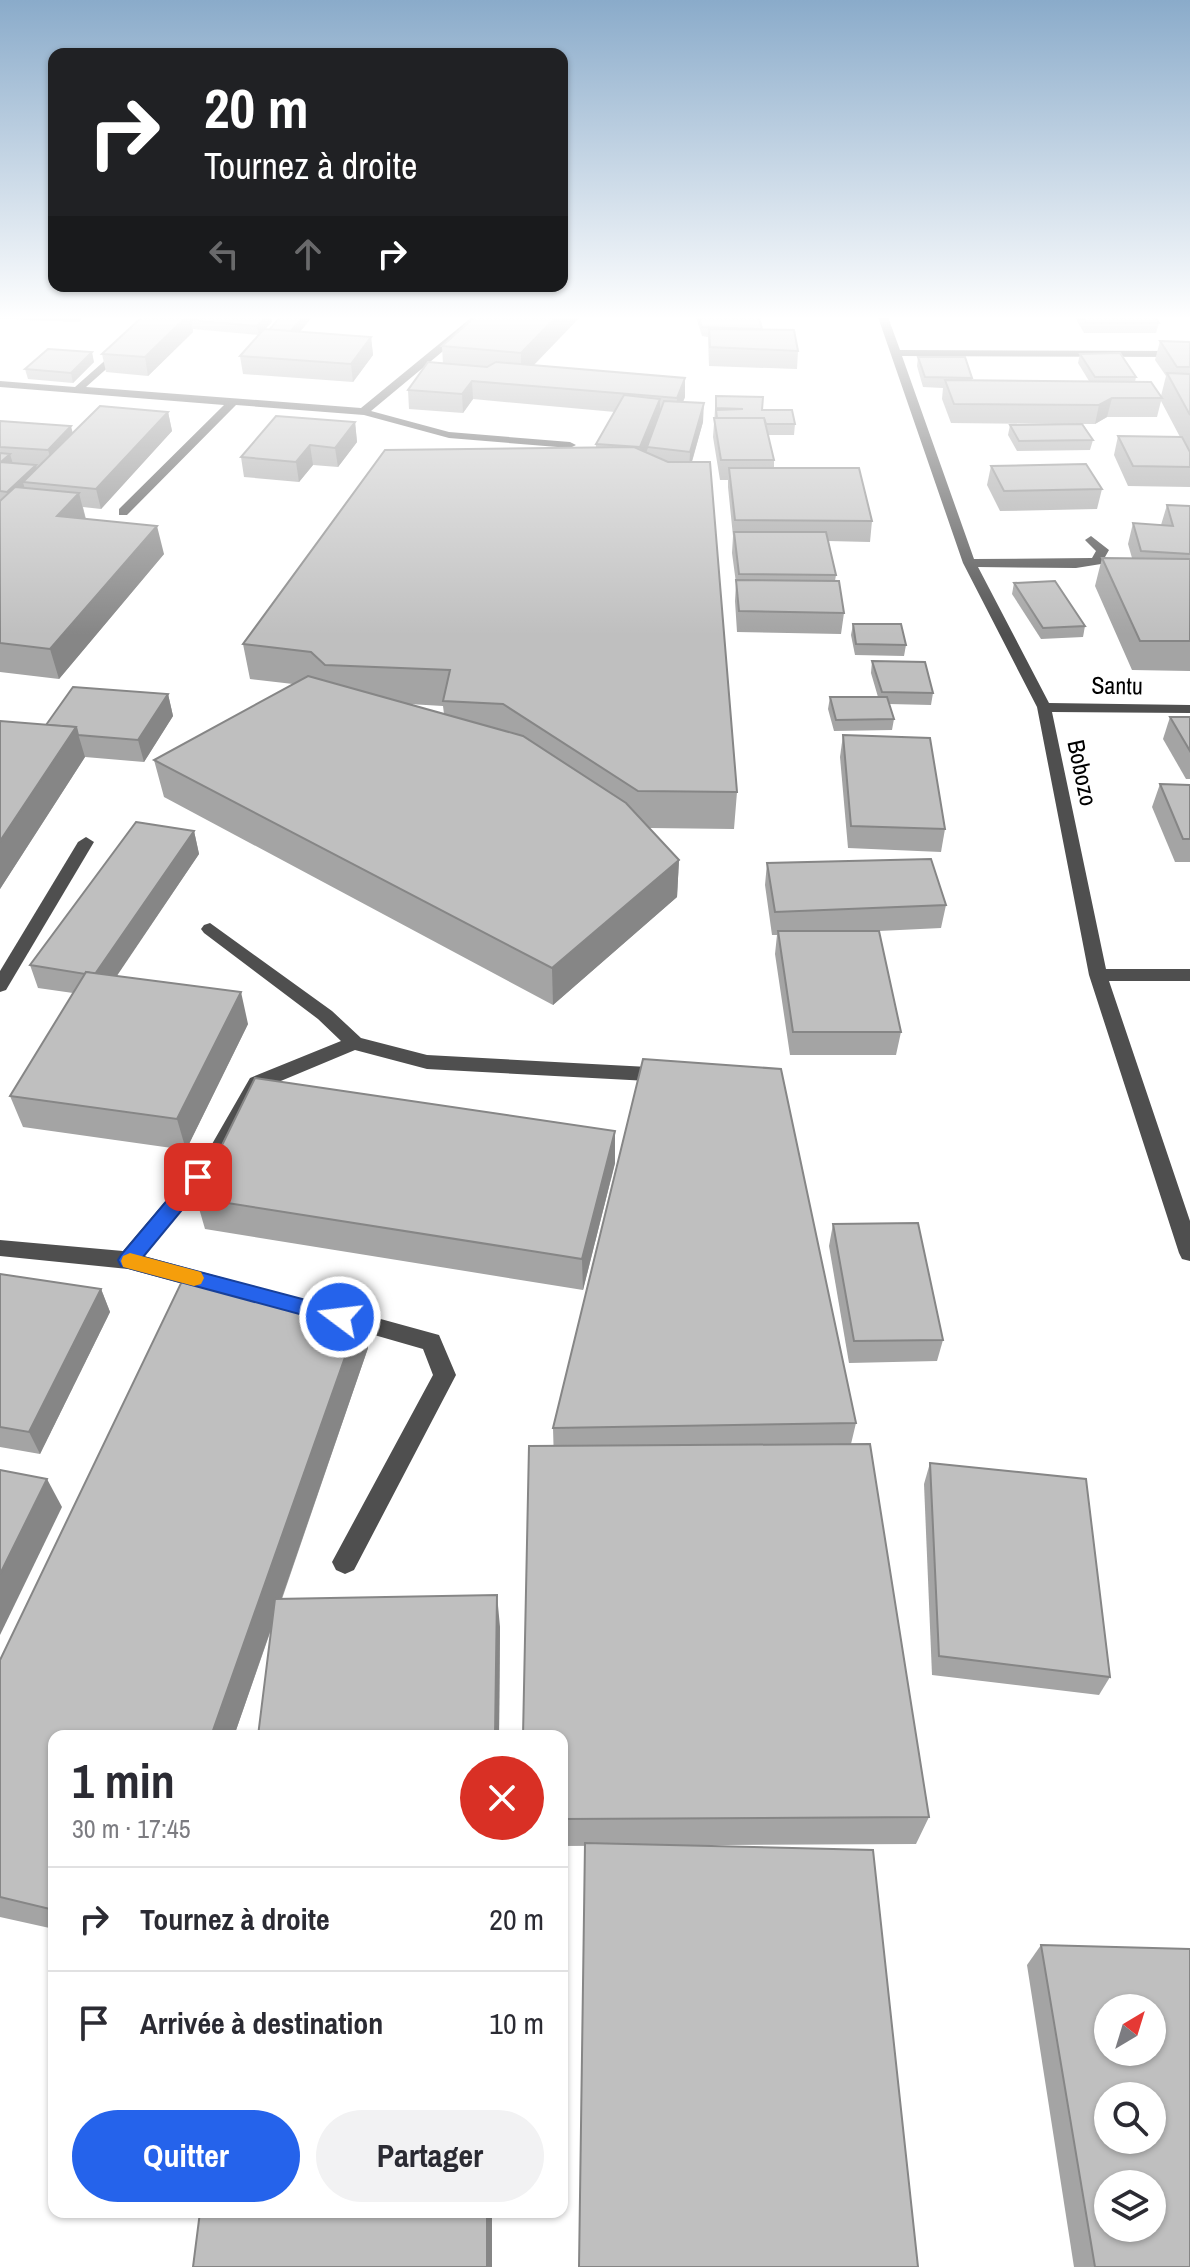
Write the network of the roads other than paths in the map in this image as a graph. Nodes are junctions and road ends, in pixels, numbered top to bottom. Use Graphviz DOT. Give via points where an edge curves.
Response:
graph roads {
  1 [pos="212,423"];
  2 [pos="404,423"];
  3 [pos="920,423"];
  4 [pos="570,445"];
  5 [pos="123,512"];
  6 [pos="1091,540"];
  7 [pos="969,563"];
  8 [pos="1044,707"];
  9 [pos="1190,709"];
  10 [pos="86,842"];
  11 [pos="210,929"];
  12 [pos="1098,975"];
  13 [pos="1190,975"];
  14 [pos="0,986"];
  15 [pos="354,1043"];
  16 [pos="694,1077"];
  17 [pos="0,1248"];
  18 [pos="1190,1253"];
  19 [pos="128,1260"];
  20 [pos="279,1301"];
  21 [pos="310,1309"];
  22 [pos="345,1562"];
  1 -- 5 [label="street"];
  2 -- 4 [label="street" via="449,435"];
  3 -- 7 [label="street, Bobozo"];
  6 -- 7 [label="street" via="1103,550 1096,561"];
  7 -- 8 [label="street, Bobozo"];
  8 -- 9 [label="street, Santu"];
  8 -- 12 [label="street, Bobozo"];
  10 -- 14 [label="street"];
  11 -- 15 [label="street"];
  12 -- 13 [label="street"];
  12 -- 18 [label="street, Bobozo"];
  15 -- 16 [label="street" via="427,1062"];
  15 -- 19 [label="street" via="257,1083 215,1156"];
  17 -- 19 [label="street"];
  19 -- 20 [label="street"];
  21 -- 22 [label="street" via="431,1342 445,1375"];
}
